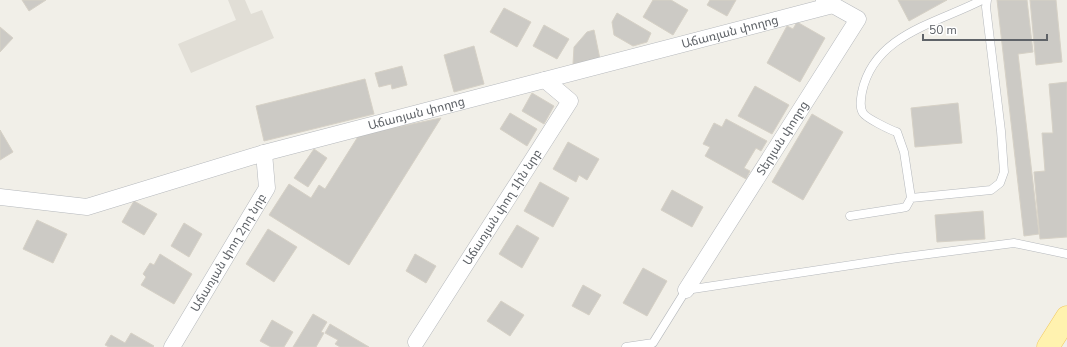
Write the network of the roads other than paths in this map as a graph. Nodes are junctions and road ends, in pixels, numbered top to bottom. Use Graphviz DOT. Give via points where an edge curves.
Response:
graph roads {
  1 [pos="982,0"];
  2 [pos="986,0"];
  3 [pos="829,2"];
  4 [pos="545,80"];
  5 [pos="264,153"];
  6 [pos="0,197"];
  7 [pos="911,198"];
  8 [pos="850,216"];
  9 [pos="1067,254"];
  10 [pos="686,290"];
  11 [pos="1067,317"];
  12 [pos="415,344"];
  13 [pos="172,347"];
  14 [pos="626,347"];
  15 [pos="1048,347"];
  1 -- 7 [label="lane" via="911,31 875,63 864,80 861,96 863,113 897,132 904,152"];
  2 -- 7 [label="lane" via="1004,172 1000,183 991,190"];
  3 -- 4 [label="street, Աճառյան փողոց"];
  3 -- 10 [label="street, Տերյան փողոց" via="858,19"];
  4 -- 5 [label="street, Աճառյան փողոց"];
  4 -- 12 [label="street, Աճառյան փող 1ին նրբ" via="570,102"];
  5 -- 6 [label="street, Աճառյան փողոց" via="87,207"];
  5 -- 13 [label="street, Աճառյան փող 2րդ նրբ" via="268,188"];
  7 -- 8 [label="lane" via="906,207"];
  9 -- 10 [label="lane" via="1014,243"];
  10 -- 14 [label="lane" via="653,343"];
  11 -- 15 [label="main road"];
}
